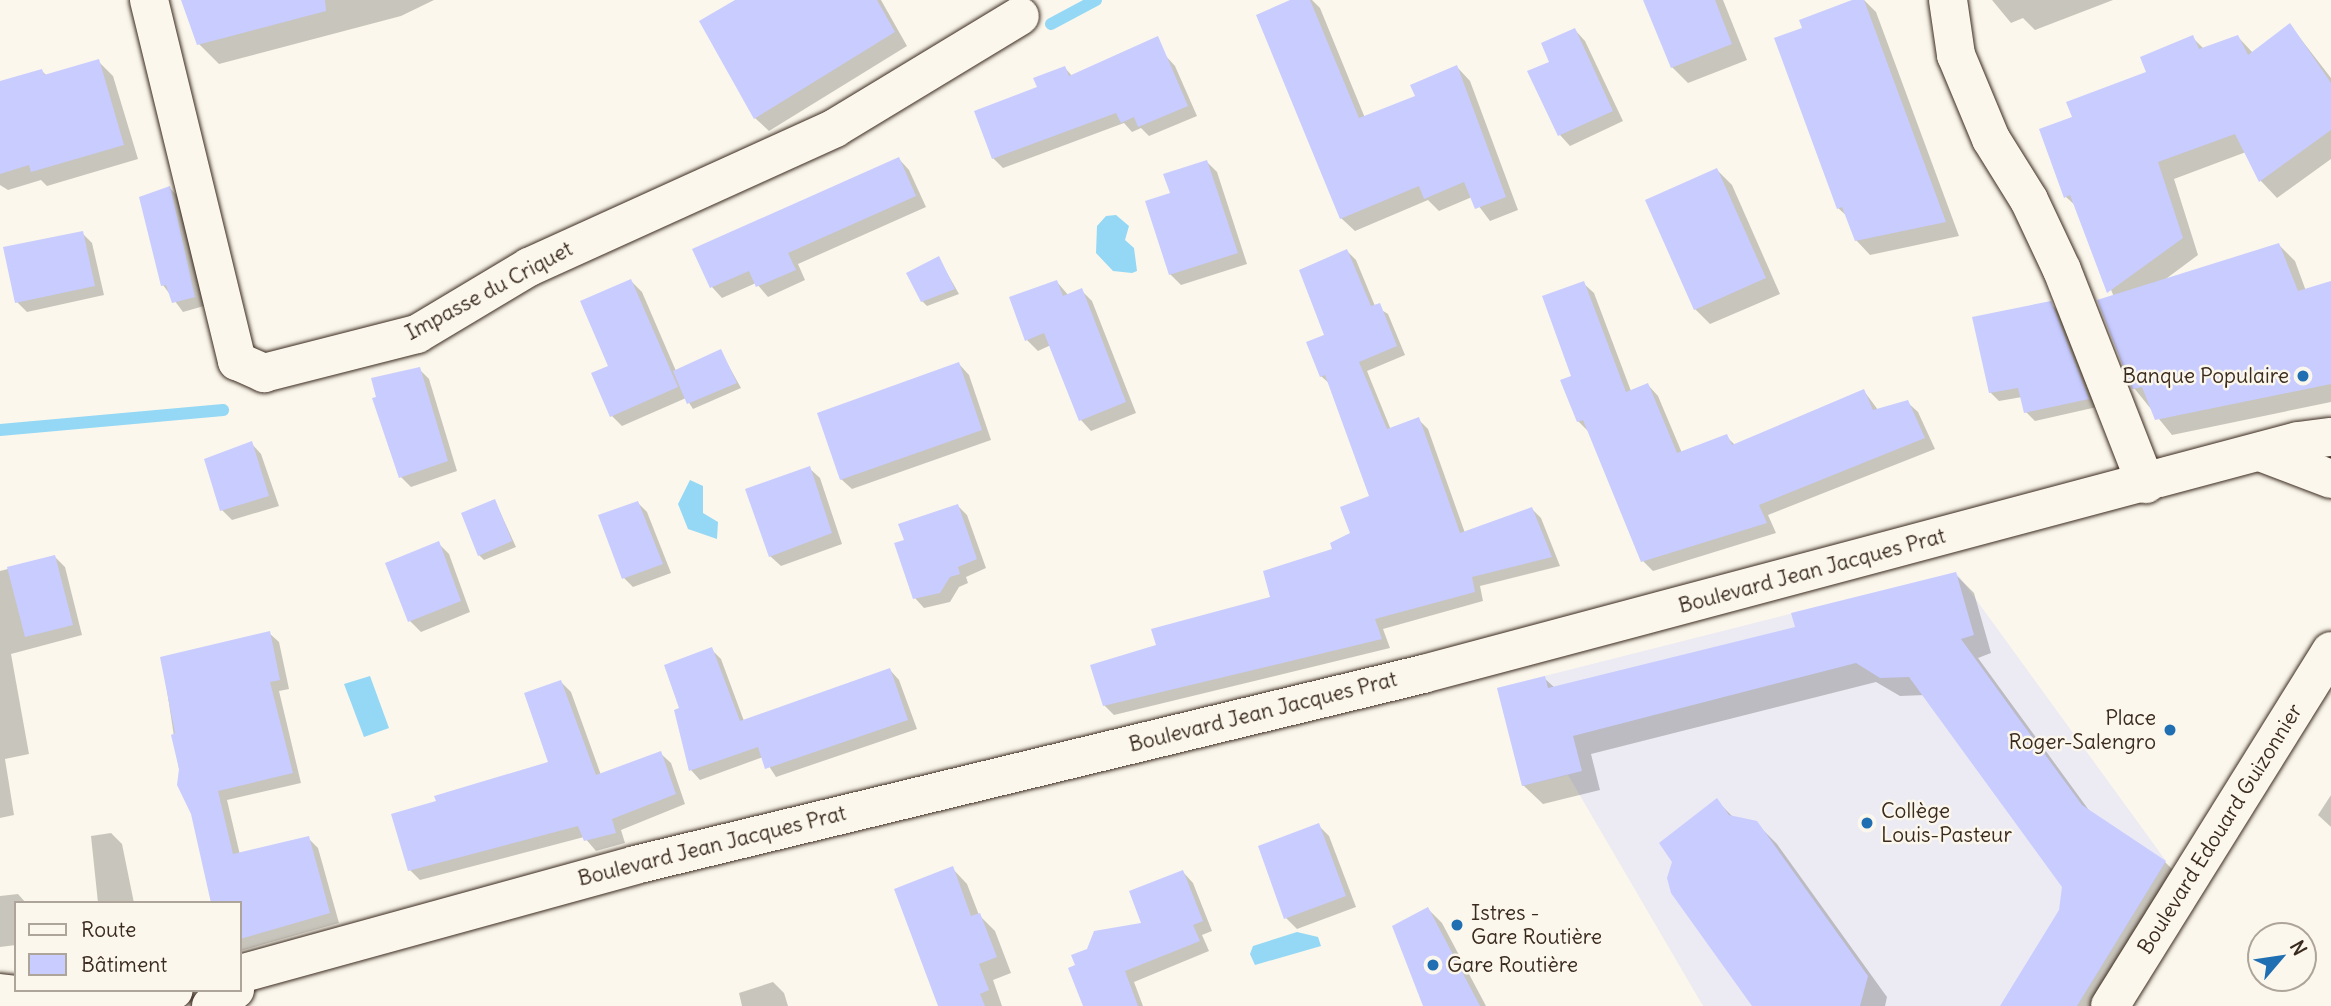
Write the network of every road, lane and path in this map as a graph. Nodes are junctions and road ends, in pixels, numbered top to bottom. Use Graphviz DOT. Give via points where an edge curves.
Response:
graph roads {
  1 [pos="149,0"];
  2 [pos="1948,0"];
  3 [pos="1020,16"];
  4 [pos="2331,437"];
  5 [pos="2260,452"];
  6 [pos="2331,479"];
  7 [pos="2146,484"];
  8 [pos="2331,651"];
  9 [pos="245,980"];
  10 [pos="168,992"];
  11 [pos="229,992"];
  12 [pos="14,998"];
  13 [pos="85,1004"];
  14 [pos="130,1005"];
  15 [pos="211,1006"];
  16 [pos="2110,1006"];
  1 -- 3 [label="main road, Impasse du Criquet" via="237,361 264,373 417,334 529,267 835,128"];
  2 -- 7 [label="main road" via="1956,55 1991,139 2029,200 2062,270"];
  4 -- 5 [label="main road, Boulevard Jean Jacques Prat"];
  5 -- 6 [label="main road"];
  5 -- 7 [label="main road, Boulevard Jean Jacques Prat"];
  7 -- 9 [label="main road, Boulevard Jean Jacques Prat" via="1423,674 430,918"];
  8 -- 16 [label="main road, Boulevard Edouard Guizonnier"];
  10 -- 14 [label="main road"];
  11 -- 15 [label="main road, Boulevard Jean Jacques Prat"];
  12 -- 13 [label="main road"];
  13 -- 14 [label="main road" via="112,998"];
}
